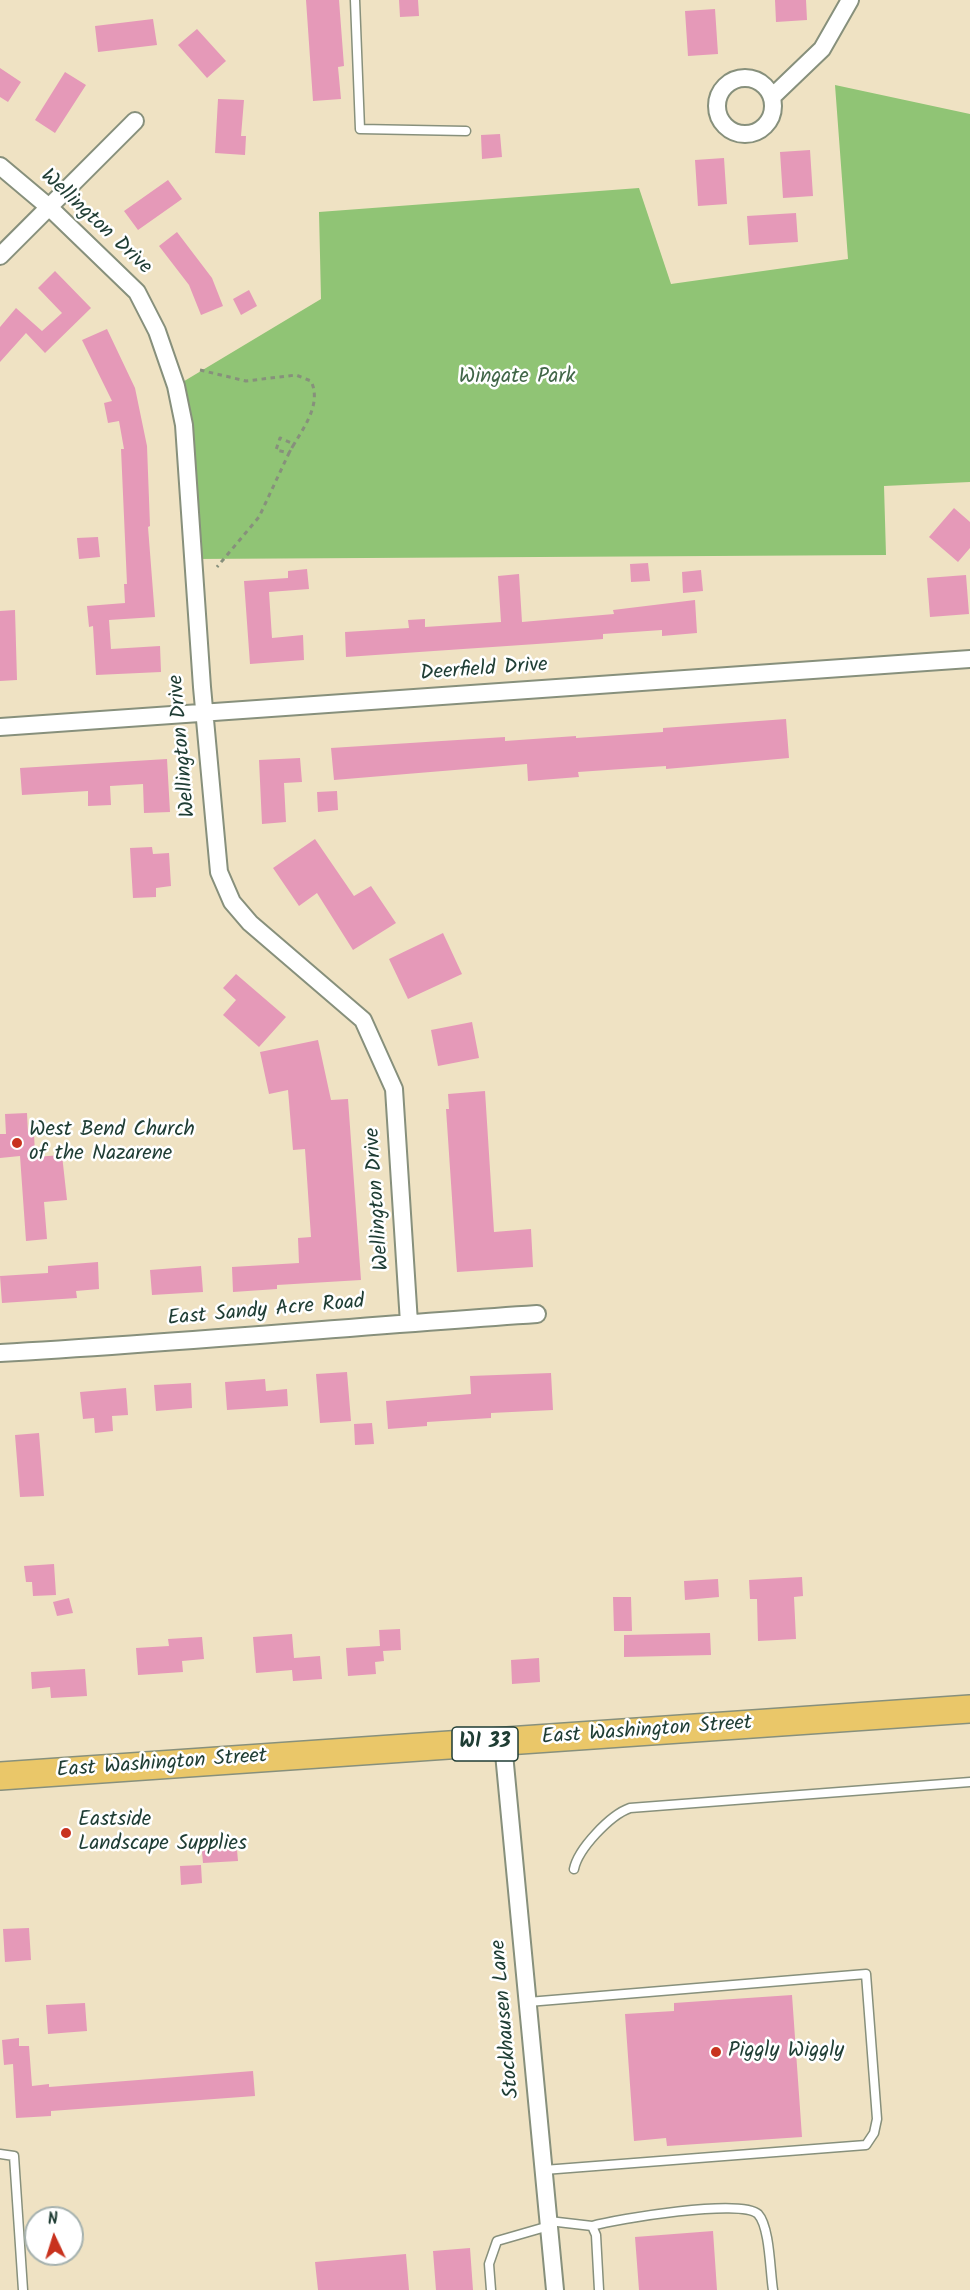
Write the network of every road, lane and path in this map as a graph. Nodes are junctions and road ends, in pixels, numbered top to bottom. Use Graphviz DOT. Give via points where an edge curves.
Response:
graph roads {
  1 [pos="355,0"];
  2 [pos="850,0"];
  3 [pos="773,96"];
  4 [pos="135,121"];
  5 [pos="466,131"];
  6 [pos="0,166"];
  7 [pos="50,208"];
  8 [pos="0,256"];
  9 [pos="200,370"];
  10 [pos="289,453"];
  11 [pos="217,567"];
  12 [pos="970,659"];
  13 [pos="204,712"];
  14 [pos="0,727"];
  15 [pos="537,1314"];
  16 [pos="409,1323"];
  17 [pos="0,1353"];
  18 [pos="970,1709"];
  19 [pos="503,1743"];
  20 [pos="0,1776"];
  21 [pos="970,1782"];
  22 [pos="574,1869"];
  23 [pos="528,2002"];
  24 [pos="0,2154"];
  25 [pos="544,2170"];
  26 [pos="549,2223"];
  27 [pos="592,2226"];
  28 [pos="23,2290"];
  29 [pos="491,2290"];
  30 [pos="555,2290"];
  31 [pos="599,2290"];
  32 [pos="773,2290"];
  1 -- 5 [label="lane" via="360,129"];
  2 -- 3 [label="street" via="822,49"];
  4 -- 7 [label="street"];
  6 -- 7 [label="street, Wellington Drive"];
  7 -- 8 [label="street"];
  7 -- 13 [label="street, Wellington Drive" via="137,292 157,331 176,386 184,425"];
  9 -- 10 [label="path" via="241,381 296,375 311,381 315,394 313,408"];
  10 -- 10 [label="path" via="276,450 280,438 294,444"];
  10 -- 11 [label="path" via="259,517"];
  12 -- 13 [label="street, Deerfield Drive"];
  13 -- 14 [label="street, Deerfield Drive"];
  13 -- 16 [label="street, Wellington Drive" via="219,872 232,902 250,923 363,1020 394,1089"];
  15 -- 16 [label="street, East Sandy Acre Road"];
  16 -- 17 [label="street, East Sandy Acre Road"];
  18 -- 19 [label="main road, East Washington Street / WI 33"];
  19 -- 20 [label="main road, East Washington Street / WI 33"];
  19 -- 23 [label="street, Stockhausen Lane"];
  21 -- 22 [label="lane" via="630,1808 617,1814 579,1852"];
  23 -- 25 [label="street, Stockhausen Lane"];
  23 -- 25 [label="lane" via="866,1974 877,2120 866,2145"];
  24 -- 28 [label="lane" via="14,2156"];
  25 -- 26 [label="street, Stockhausen Lane"];
  26 -- 27 [label="lane"];
  26 -- 29 [label="lane" via="497,2241 489,2264"];
  26 -- 30 [label="street, Stockhausen Lane"];
  27 -- 31 [label="lane"];
  27 -- 32 [label="lane" via="673,2212 745,2207 757,2213 764,2223"];
}
